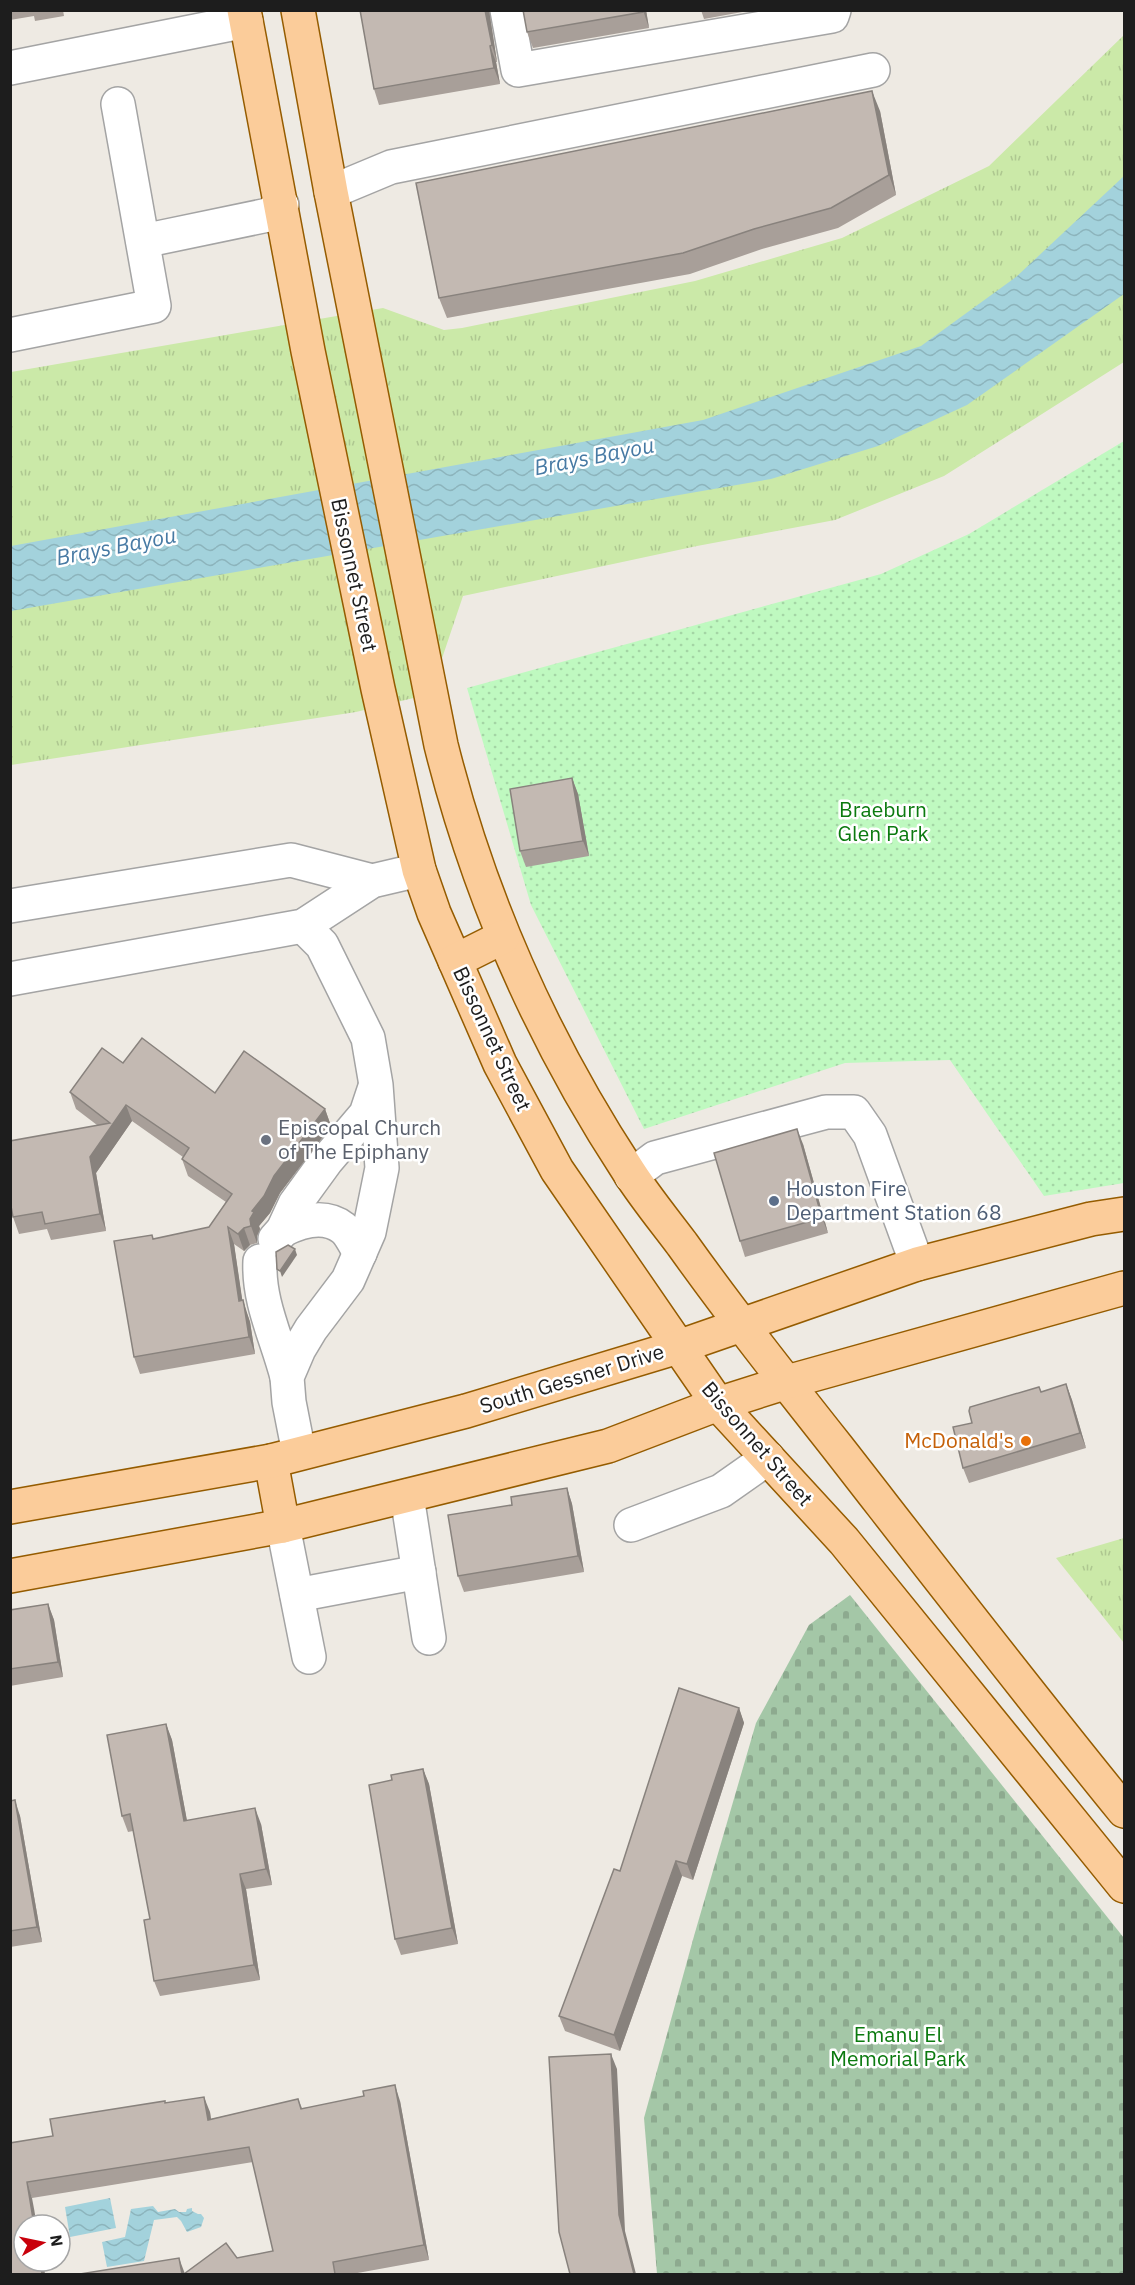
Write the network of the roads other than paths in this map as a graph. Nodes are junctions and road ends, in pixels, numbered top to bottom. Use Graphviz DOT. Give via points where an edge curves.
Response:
graph roads {
  1 [pos="298,10"];
  2 [pos="507,10"];
  3 [pos="834,10"];
  4 [pos="245,16"];
  5 [pos="10,68"];
  6 [pos="873,70"];
  7 [pos="118,104"];
  8 [pos="331,192"];
  9 [pos="282,205"];
  10 [pos="143,241"];
  11 [pos="10,335"];
  12 [pos="419,870"];
  13 [pos="372,880"];
  14 [pos="10,906"];
  15 [pos="303,926"];
  16 [pos="503,937"];
  17 [pos="454,961"];
  18 [pos="10,979"];
  19 [pos="376,1085"];
  20 [pos="631,1176"];
  21 [pos="1125,1214"];
  22 [pos="272,1243"];
  23 [pos="360,1253"];
  24 [pos="918,1264"];
  25 [pos="1125,1288"];
  26 [pos="741,1324"];
  27 [pos="678,1347"];
  28 [pos="287,1377"];
  29 [pos="787,1382"];
  30 [pos="718,1404"];
  31 [pos="285,1457"];
  32 [pos="768,1458"];
  33 [pos="406,1496"];
  34 [pos="10,1508"];
  35 [pos="631,1525"];
  36 [pos="284,1526"];
  37 [pos="419,1572"];
  38 [pos="10,1576"];
  39 [pos="297,1595"];
  40 [pos="429,1638"];
  41 [pos="309,1657"];
  42 [pos="1074,1749"];
  43 [pos="1036,1778"];
  44 [pos="1125,1811"];
  45 [pos="1125,1886"];
  1 -- 8 [label="main road"];
  2 -- 3 [label="lane" via="518,70 832,16"];
  4 -- 5 [label="lane"];
  4 -- 9 [label="main road, Bissonnet Street"];
  6 -- 8 [label="lane" via="391,167"];
  7 -- 10 [label="lane"];
  8 -- 9 [label="main road"];
  8 -- 16 [label="main road" via="424,665 457,811"];
  9 -- 10 [label="lane" via="268,215"];
  9 -- 12 [label="main road, Bissonnet Street" via="308,351"];
  10 -- 11 [label="lane" via="154,306"];
  12 -- 13 [label="lane"];
  12 -- 17 [label="main road, Bissonnet Street"];
  13 -- 14 [label="lane" via="291,860"];
  13 -- 15 [label="lane"];
  15 -- 18 [label="lane"];
  15 -- 19 [label="lane" via="322,945 368,1038"];
  16 -- 17 [label="main road"];
  16 -- 20 [label="main road" via="551,1039"];
  17 -- 27 [label="main road, Bissonnet Street" via="500,1064 557,1170"];
  19 -- 22 [label="lane" via="366,1113 327,1160"];
  19 -- 23 [label="lane" via="382,1168 369,1232"];
  20 -- 24 [label="lane" via="655,1158 826,1112 854,1112 870,1135"];
  20 -- 26 [label="main road"];
  21 -- 24 [label="main road, South Gessner Drive"];
  22 -- 23 [label="lane" via="300,1222 315,1219 344,1228"];
  22 -- 28 [label="lane" via="259,1274 263,1301"];
  23 -- 28 [label="lane" via="348,1280 299,1349"];
  24 -- 26 [label="main road, South Gessner Drive"];
  25 -- 29 [label="main road"];
  26 -- 27 [label="main road, South Gessner Drive"];
  26 -- 29 [label="main road"];
  27 -- 30 [label="main road, Bissonnet Street"];
  27 -- 31 [label="main road, South Gessner Drive" via="466,1412"];
  28 -- 31 [label="lane"];
  29 -- 30 [label="main road"];
  29 -- 42 [label="main road"];
  30 -- 32 [label="main road, Bissonnet Street"];
  30 -- 33 [label="main road" via="608,1446"];
  31 -- 34 [label="main road, South Gessner Drive"];
  31 -- 36 [label="main road"];
  32 -- 35 [label="lane" via="721,1491"];
  32 -- 43 [label="main road, Bissonnet Street" via="844,1541"];
  33 -- 36 [label="main road"];
  33 -- 37 [label="lane"];
  36 -- 38 [label="main road"];
  36 -- 39 [label="lane"];
  37 -- 39 [label="lane"];
  37 -- 40 [label="lane"];
  39 -- 41 [label="lane"];
  42 -- 43 [label="main road"];
  42 -- 44 [label="main road"];
  43 -- 45 [label="main road, Bissonnet Street"];
}
